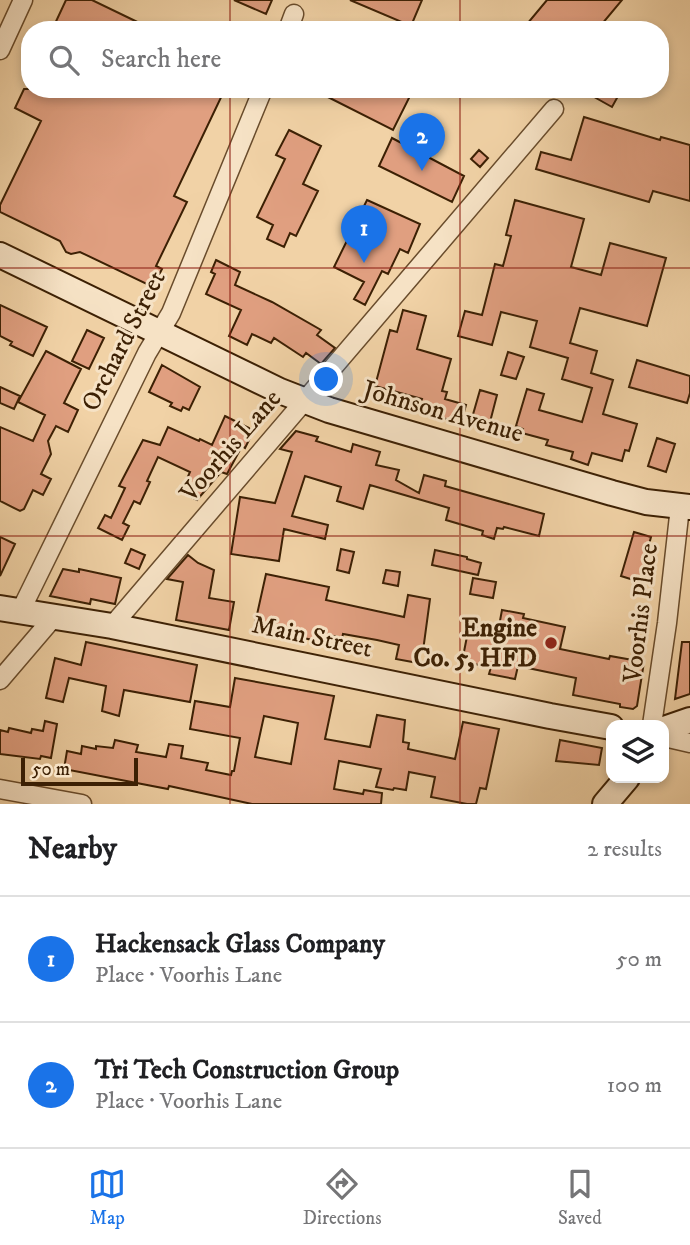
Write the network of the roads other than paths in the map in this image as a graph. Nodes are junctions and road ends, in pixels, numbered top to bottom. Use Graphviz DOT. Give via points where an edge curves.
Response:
graph roads {
  1 [pos="23,0"];
  2 [pos="0,50"];
  3 [pos="259,98"];
  4 [pos="554,109"];
  5 [pos="0,255"];
  6 [pos="159,332"];
  7 [pos="305,400"];
  8 [pos="685,507"];
  9 [pos="10,610"];
  10 [pos="52,618"];
  11 [pos="112,626"];
  12 [pos="0,680"];
  13 [pos="653,720"];
  14 [pos="690,720"];
  15 [pos="606,726"];
  16 [pos="669,727"];
  17 [pos="669,738"];
  18 [pos="690,743"];
  19 [pos="623,783"];
  20 [pos="0,789"];
  21 [pos="82,804"];
  22 [pos="605,804"];
  1 -- 2 [label="street"];
  3 -- 6 [label="street, Orchard Street" via="171,313"];
  4 -- 7 [label="street, Voorhis Lane"];
  5 -- 6 [label="main road, Johnson Avenue"];
  6 -- 7 [label="main road, Johnson Avenue"];
  6 -- 9 [label="street, Orchard Street"];
  7 -- 8 [label="main road, Johnson Avenue" via="612,493"];
  7 -- 11 [label="street, Voorhis Lane"];
  8 -- 13 [label="street, Voorhis Place"];
  9 -- 10 [label="main road, Main Street"];
  10 -- 11 [label="main road, Main Street"];
  10 -- 12 [label="street"];
  11 -- 15 [label="main road, Main Street"];
  14 -- 16 [label="main road"];
  17 -- 18 [label="street"];
  19 -- 22 [label="main road"];
  20 -- 21 [label="street"];
}
